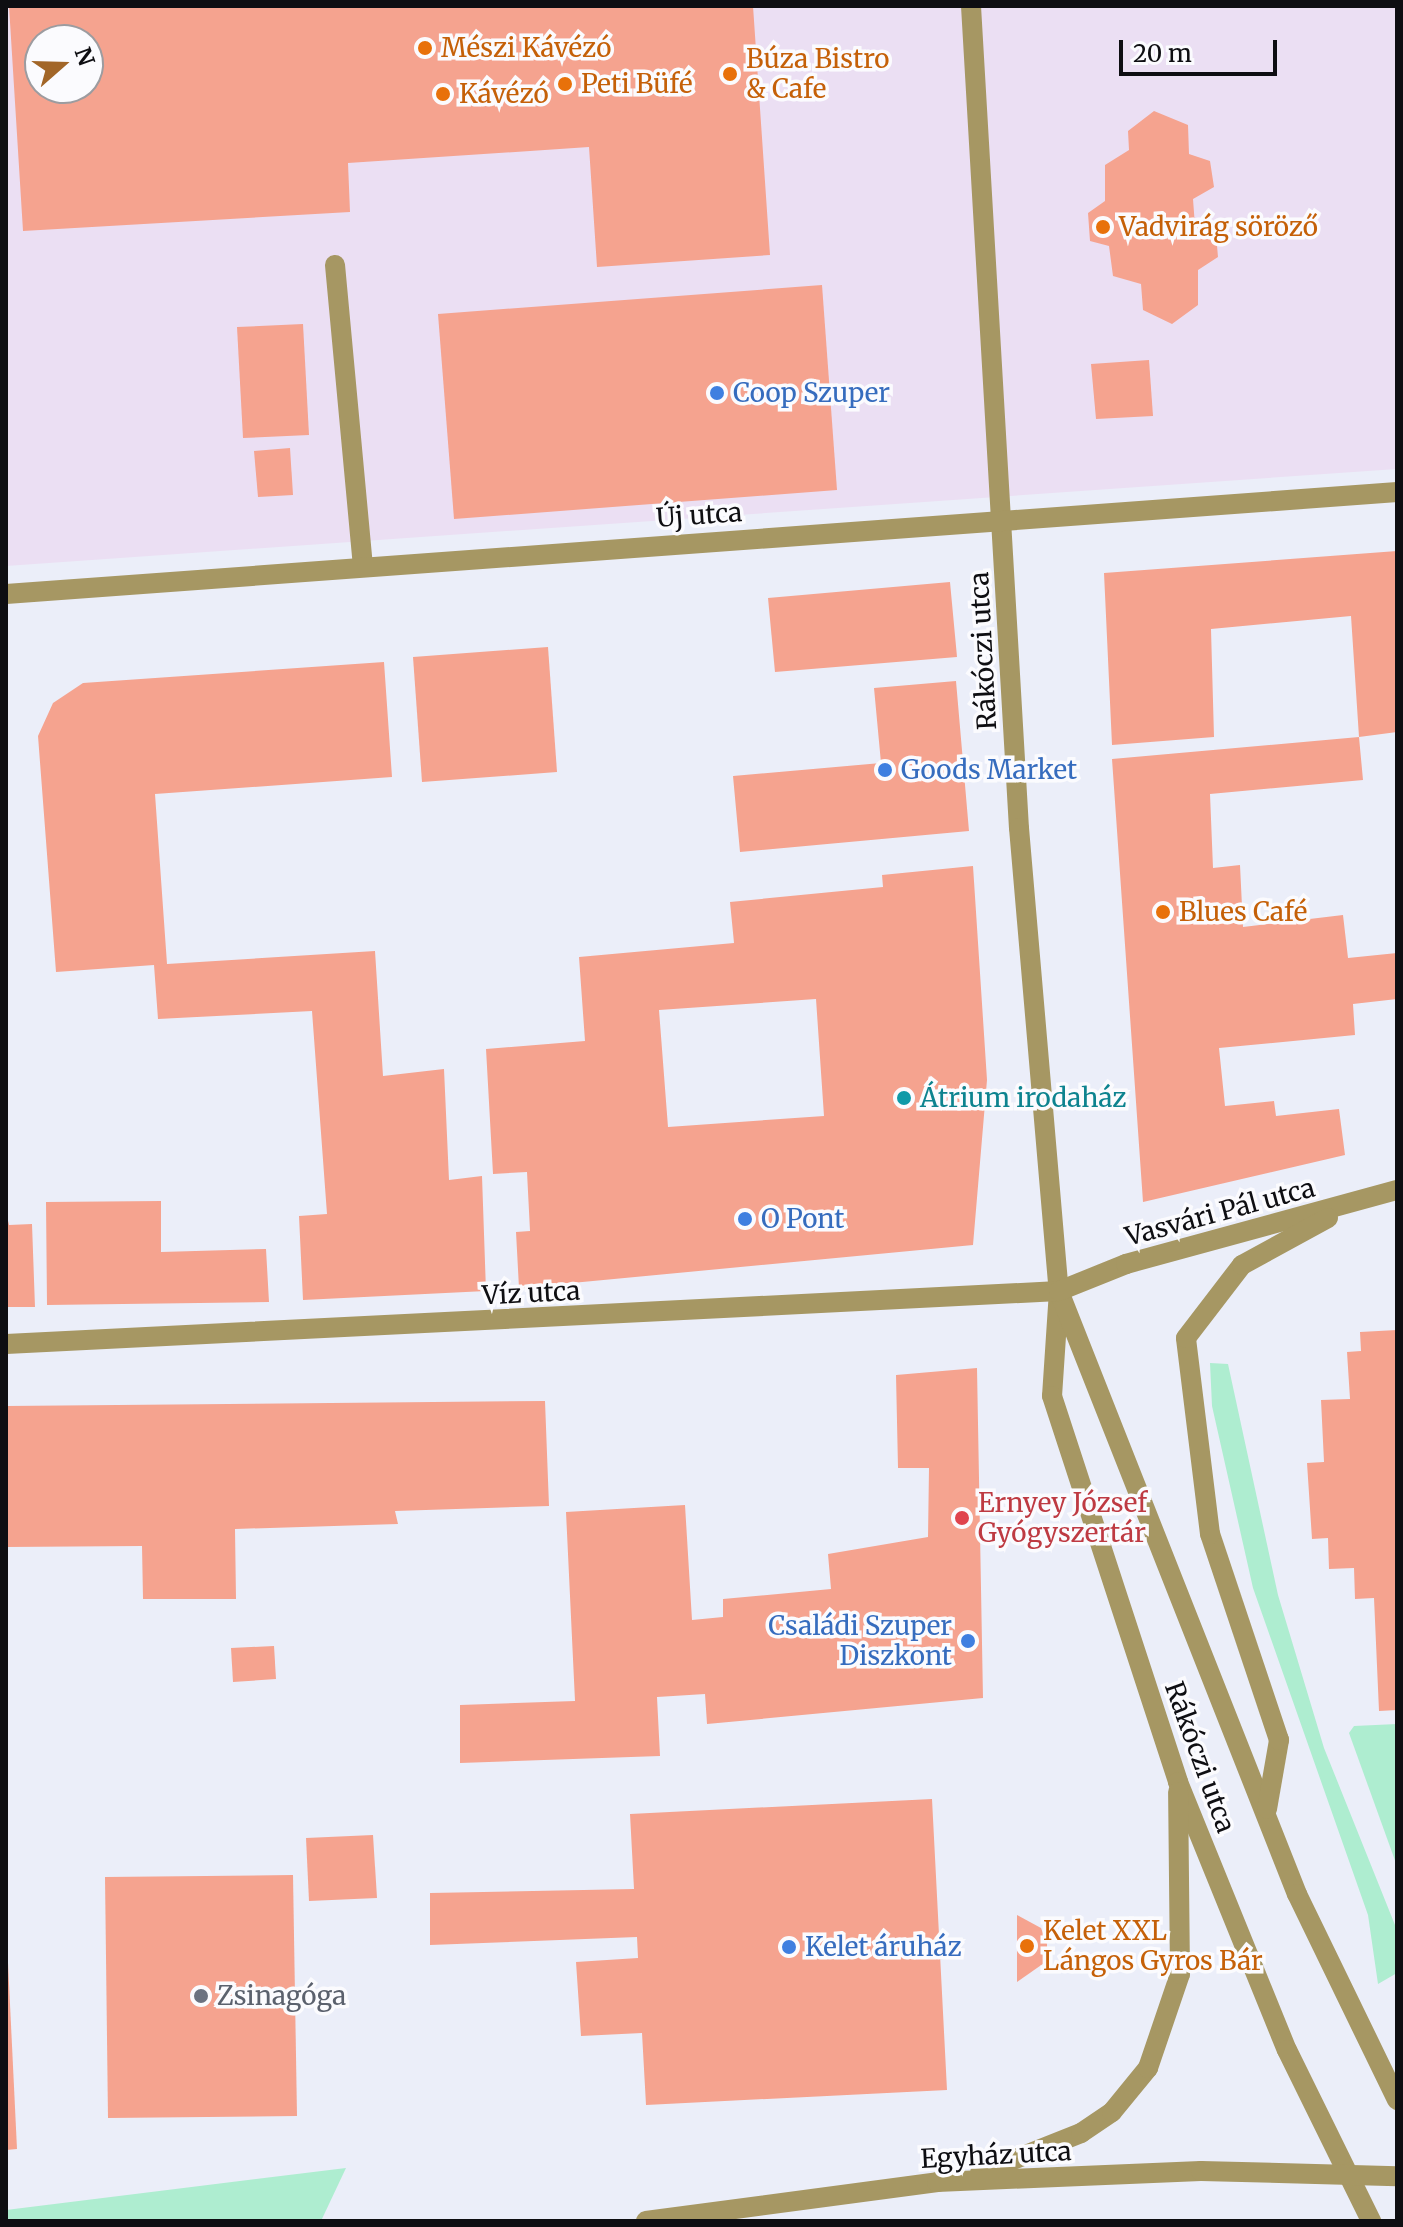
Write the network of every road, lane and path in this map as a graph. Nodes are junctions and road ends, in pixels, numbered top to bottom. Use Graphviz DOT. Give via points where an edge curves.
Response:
graph roads {
  1 [pos="971,6"];
  2 [pos="335,265"];
  3 [pos="1397,492"];
  4 [pos="1001,521"];
  5 [pos="363,567"];
  6 [pos="6,594"];
  7 [pos="1397,1190"];
  8 [pos="1375,1196"];
  9 [pos="1059,1291"];
  10 [pos="6,1344"];
  11 [pos="1178,1782"];
  12 [pos="1267,1809"];
  13 [pos="1397,2100"];
  14 [pos="1397,2176"];
  15 [pos="1352,2180"];
  16 [pos="937,2182"];
  17 [pos="646,2221"];
  18 [pos="1371,2221"];
  1 -- 4 [label="street, Rákóczi utca"];
  2 -- 5 [label="street"];
  3 -- 4 [label="street, Új utca"];
  4 -- 5 [label="street, Új utca"];
  4 -- 9 [label="street, Rákóczi utca" via="1042,1152"];
  5 -- 6 [label="street, Új utca"];
  7 -- 8 [label="street, Vasvári Pál utca"];
  8 -- 9 [label="street, Vasvári Pál utca" via="1126,1264"];
  8 -- 12 [label="street" via="1242,1265 1186,1338 1210,1534 1279,1740"];
  9 -- 10 [label="street, Víz utca"];
  9 -- 11 [label="street, Rákóczi utca" via="1052,1396"];
  9 -- 12 [label="street, Rákóczi utca"];
  11 -- 15 [label="street, Rákóczi utca" via="1287,2050"];
  11 -- 16 [label="street" via="1180,1974 1148,2068 1112,2112 1081,2133 994,2169"];
  12 -- 13 [label="street, Rákóczi utca" via="1353,2020"];
  14 -- 15 [label="street, Egyház utca"];
  15 -- 16 [label="street, Egyház utca" via="1201,2171"];
  15 -- 18 [label="street, Rákóczi utca"];
  16 -- 17 [label="street, Egyház utca"];
}
